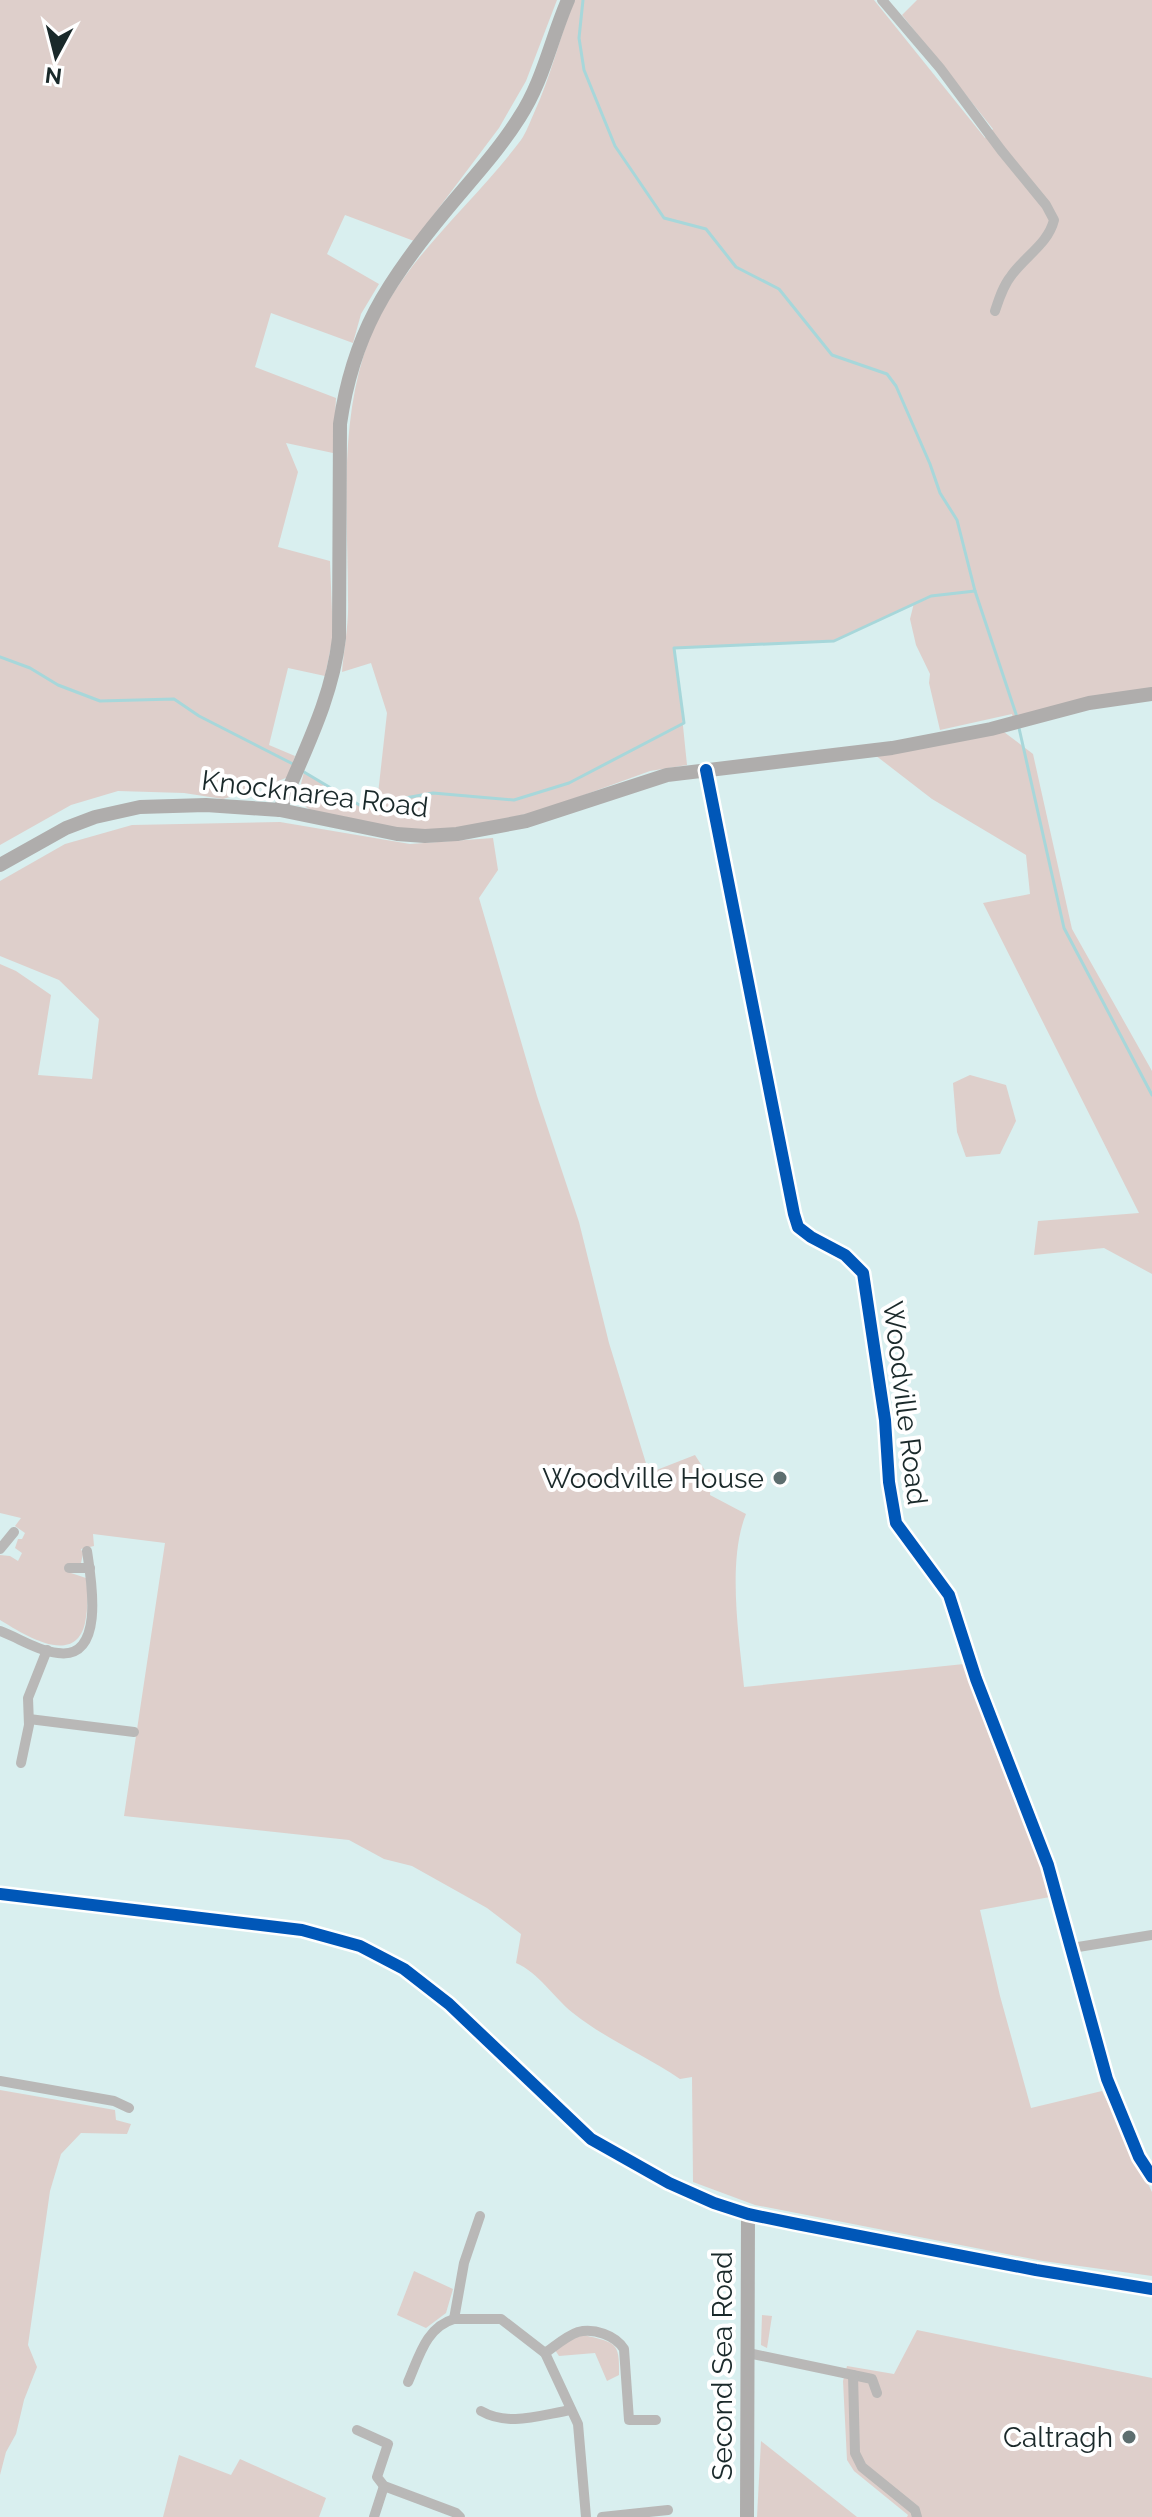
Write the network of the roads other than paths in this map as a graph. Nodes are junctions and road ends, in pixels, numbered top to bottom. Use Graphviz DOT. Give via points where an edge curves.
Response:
graph roads {
  1 [pos="568,0"];
  2 [pos="882,0"];
  3 [pos="995,311"];
  4 [pos="1152,694"];
  5 [pos="706,770"];
  6 [pos="280,810"];
  7 [pos="0,865"];
  8 [pos="14,1532"];
  9 [pos="2,1546"];
  10 [pos="87,1551"];
  11 [pos="15,1552"];
  12 [pos="69,1568"];
  13 [pos="90,1568"];
  14 [pos="0,1631"];
  15 [pos="47,1650"];
  16 [pos="29,1719"];
  17 [pos="115,1729"];
  18 [pos="134,1732"];
  19 [pos="114,1743"];
  20 [pos="21,1763"];
  21 [pos="0,1894"];
  22 [pos="1152,1935"];
  23 [pos="1072,1948"];
  24 [pos="0,2081"];
  25 [pos="129,2108"];
  26 [pos="1152,2177"];
  27 [pos="748,2214"];
  28 [pos="480,2216"];
  29 [pos="1152,2289"];
  30 [pos="454,2319"];
  31 [pos="545,2353"];
  32 [pos="748,2353"];
  33 [pos="853,2375"];
  34 [pos="408,2382"];
  35 [pos="877,2393"];
  36 [pos="571,2410"];
  37 [pos="481,2411"];
  38 [pos="656,2420"];
  39 [pos="357,2430"];
  40 [pos="384,2486"];
  41 [pos="668,2510"];
  42 [pos="374,2517"];
  43 [pos="460,2517"];
  44 [pos="586,2517"];
  45 [pos="602,2517"];
  46 [pos="747,2517"];
  47 [pos="917,2517"];
  1 -- 6 [label="street" via="520,117 384,293 357,352 340,424 336,667"];
  2 -- 3 [label="street" via="1054,220 1051,233 1011,276"];
  4 -- 5 [label="street, Knocknarea Road" via="892,748"];
  5 -- 6 [label="street, Knocknarea Road" via="646,780 562,811 457,834 397,834"];
  5 -- 23 [label="street, Woodville Road" via="798,1227 845,1255 863,1273 896,1523 949,1595 1048,1865"];
  6 -- 7 [label="street, Knocknarea Road" via="206,805 124,810 66,828"];
  8 -- 9 [label="street"];
  9 -- 11 [label="street"];
  10 -- 13 [label="street"];
  12 -- 13 [label="street"];
  13 -- 15 [label="street" via="91,1620 82,1646 72,1653"];
  14 -- 15 [label="street"];
  15 -- 16 [label="street" via="28,1698"];
  16 -- 17 [label="street"];
  16 -- 20 [label="street"];
  17 -- 18 [label="street"];
  17 -- 19 [label="street"];
  21 -- 27 [label="street" via="302,1930 360,1946 404,1969 449,2004 591,2139 669,2183"];
  22 -- 23 [label="street"];
  23 -- 26 [label="street, Woodville Road" via="1107,2079"];
  24 -- 25 [label="street"];
  27 -- 29 [label="street"];
  27 -- 32 [label="street, Second Sea Road"];
  28 -- 30 [label="street" via="464,2263"];
  30 -- 31 [label="street" via="501,2319"];
  30 -- 34 [label="street" via="424,2343"];
  31 -- 36 [label="street"];
  31 -- 38 [label="street" via="582,2331 618,2341 624,2349 629,2420"];
  32 -- 33 [label="street"];
  32 -- 46 [label="street, Second Sea Road"];
  33 -- 35 [label="street" via="872,2379"];
  33 -- 47 [label="street" via="857,2459"];
  36 -- 37 [label="street" via="507,2420"];
  36 -- 44 [label="street" via="582,2452"];
  39 -- 40 [label="street" via="388,2444 377,2477"];
  40 -- 42 [label="street"];
  40 -- 43 [label="street"];
  41 -- 45 [label="street"];
}
